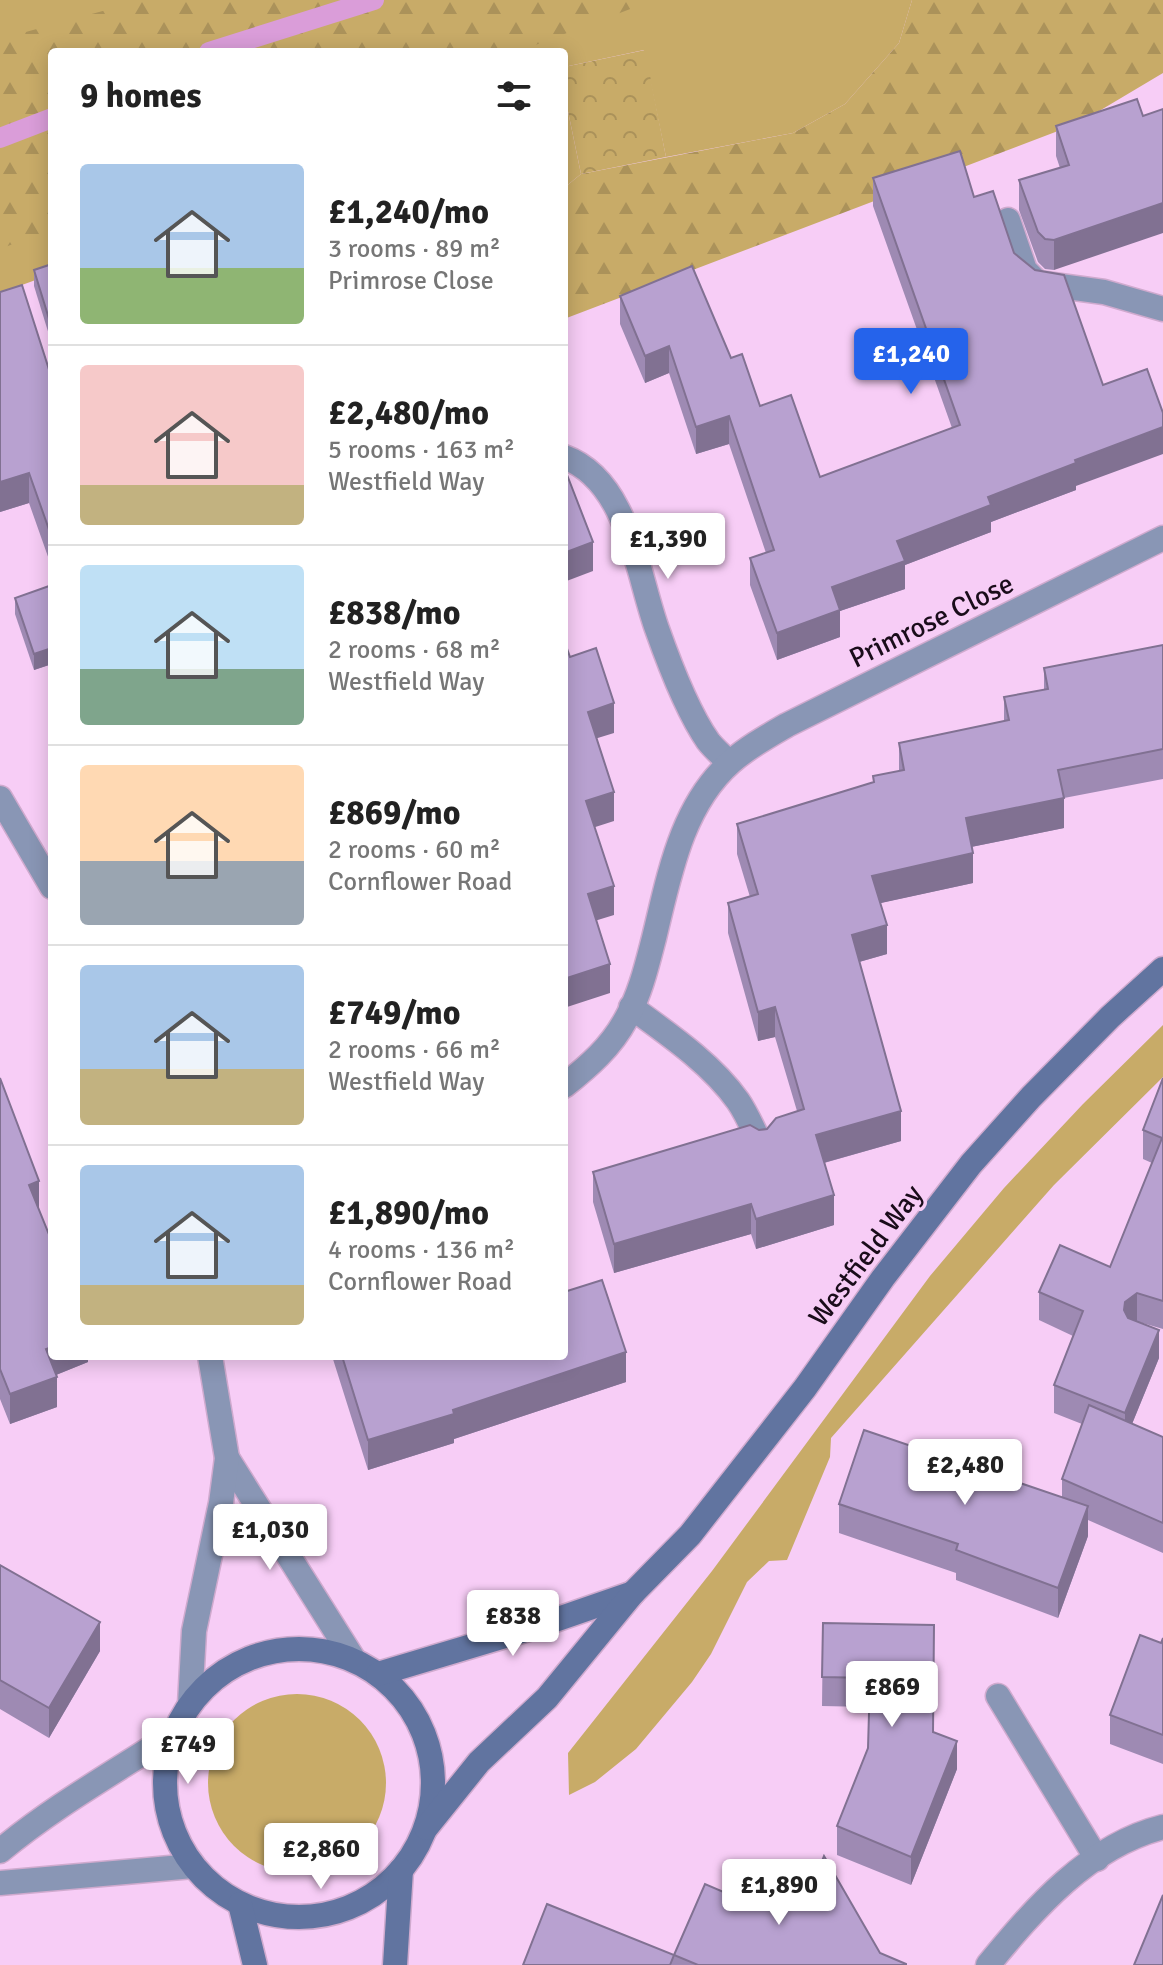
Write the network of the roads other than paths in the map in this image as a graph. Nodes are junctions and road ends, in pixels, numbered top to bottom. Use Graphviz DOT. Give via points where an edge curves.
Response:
graph roads {
  1 [pos="1008,220"];
  2 [pos="1163,309"];
  3 [pos="568,460"];
  4 [pos="1163,538"];
  5 [pos="729,763"];
  6 [pos="0,798"];
  7 [pos="48,880"];
  8 [pos="1163,969"];
  9 [pos="631,1007"];
  10 [pos="568,1083"];
  11 [pos="761,1145"];
  12 [pos="211,1360"];
  13 [pos="227,1458"];
  14 [pos="633,1593"];
  15 [pos="354,1660"];
  16 [pos="378,1674"];
  17 [pos="998,1696"];
  18 [pos="190,1704"];
  19 [pos="173,1734"];
  20 [pos="1163,1827"];
  21 [pos="426,1828"];
  22 [pos="0,1851"];
  23 [pos="1097,1859"];
  24 [pos="193,1866"];
  25 [pos="401,1870"];
  26 [pos="0,1883"];
  27 [pos="240,1904"];
  28 [pos="255,1965"];
  29 [pos="395,1965"];
  30 [pos="988,1965"];
  1 -- 2 [label="street" via="1025,270 1038,283 1104,292"];
  3 -- 5 [label="street" via="599,479 621,517 686,699 708,740"];
  4 -- 5 [label="street, Primrose Close" via="787,725"];
  5 -- 9 [label="street, Primrose Close" via="705,792 670,867 645,972"];
  6 -- 7 [label="street"];
  8 -- 14 [label="main road, Westfield Way" via="971,1164 746,1466 690,1535"];
  9 -- 10 [label="street, Primrose Close" via="601,1056"];
  9 -- 11 [label="street" via="713,1073 738,1102"];
  12 -- 13 [label="street"];
  13 -- 15 [label="street"];
  13 -- 18 [label="street" via="194,1631"];
  14 -- 16 [label="main road, Westfield Way"];
  14 -- 21 [label="main road, Westfield Way" via="547,1698 479,1762"];
  15 -- 16 [label="main road, Westfield Way"];
  15 -- 18 [label="main road, Westfield Way" via="296,1648 258,1655 223,1672"];
  16 -- 21 [label="main road, Westfield Way" via="413,1712 427,1743 434,1780"];
  17 -- 23 [label="street"];
  18 -- 19 [label="main road, Westfield Way"];
  19 -- 22 [label="street"];
  19 -- 24 [label="main road, Westfield Way" via="165,1798 177,1842"];
  20 -- 23 [label="street"];
  21 -- 25 [label="main road, Westfield Way"];
  23 -- 30 [label="street" via="1070,1877"];
  24 -- 26 [label="street"];
  24 -- 27 [label="main road, Westfield Way"];
  25 -- 27 [label="main road, Westfield Way" via="357,1905 327,1914 284,1917"];
  25 -- 29 [label="main road, Westfield Way"];
  27 -- 28 [label="main road"];
}
